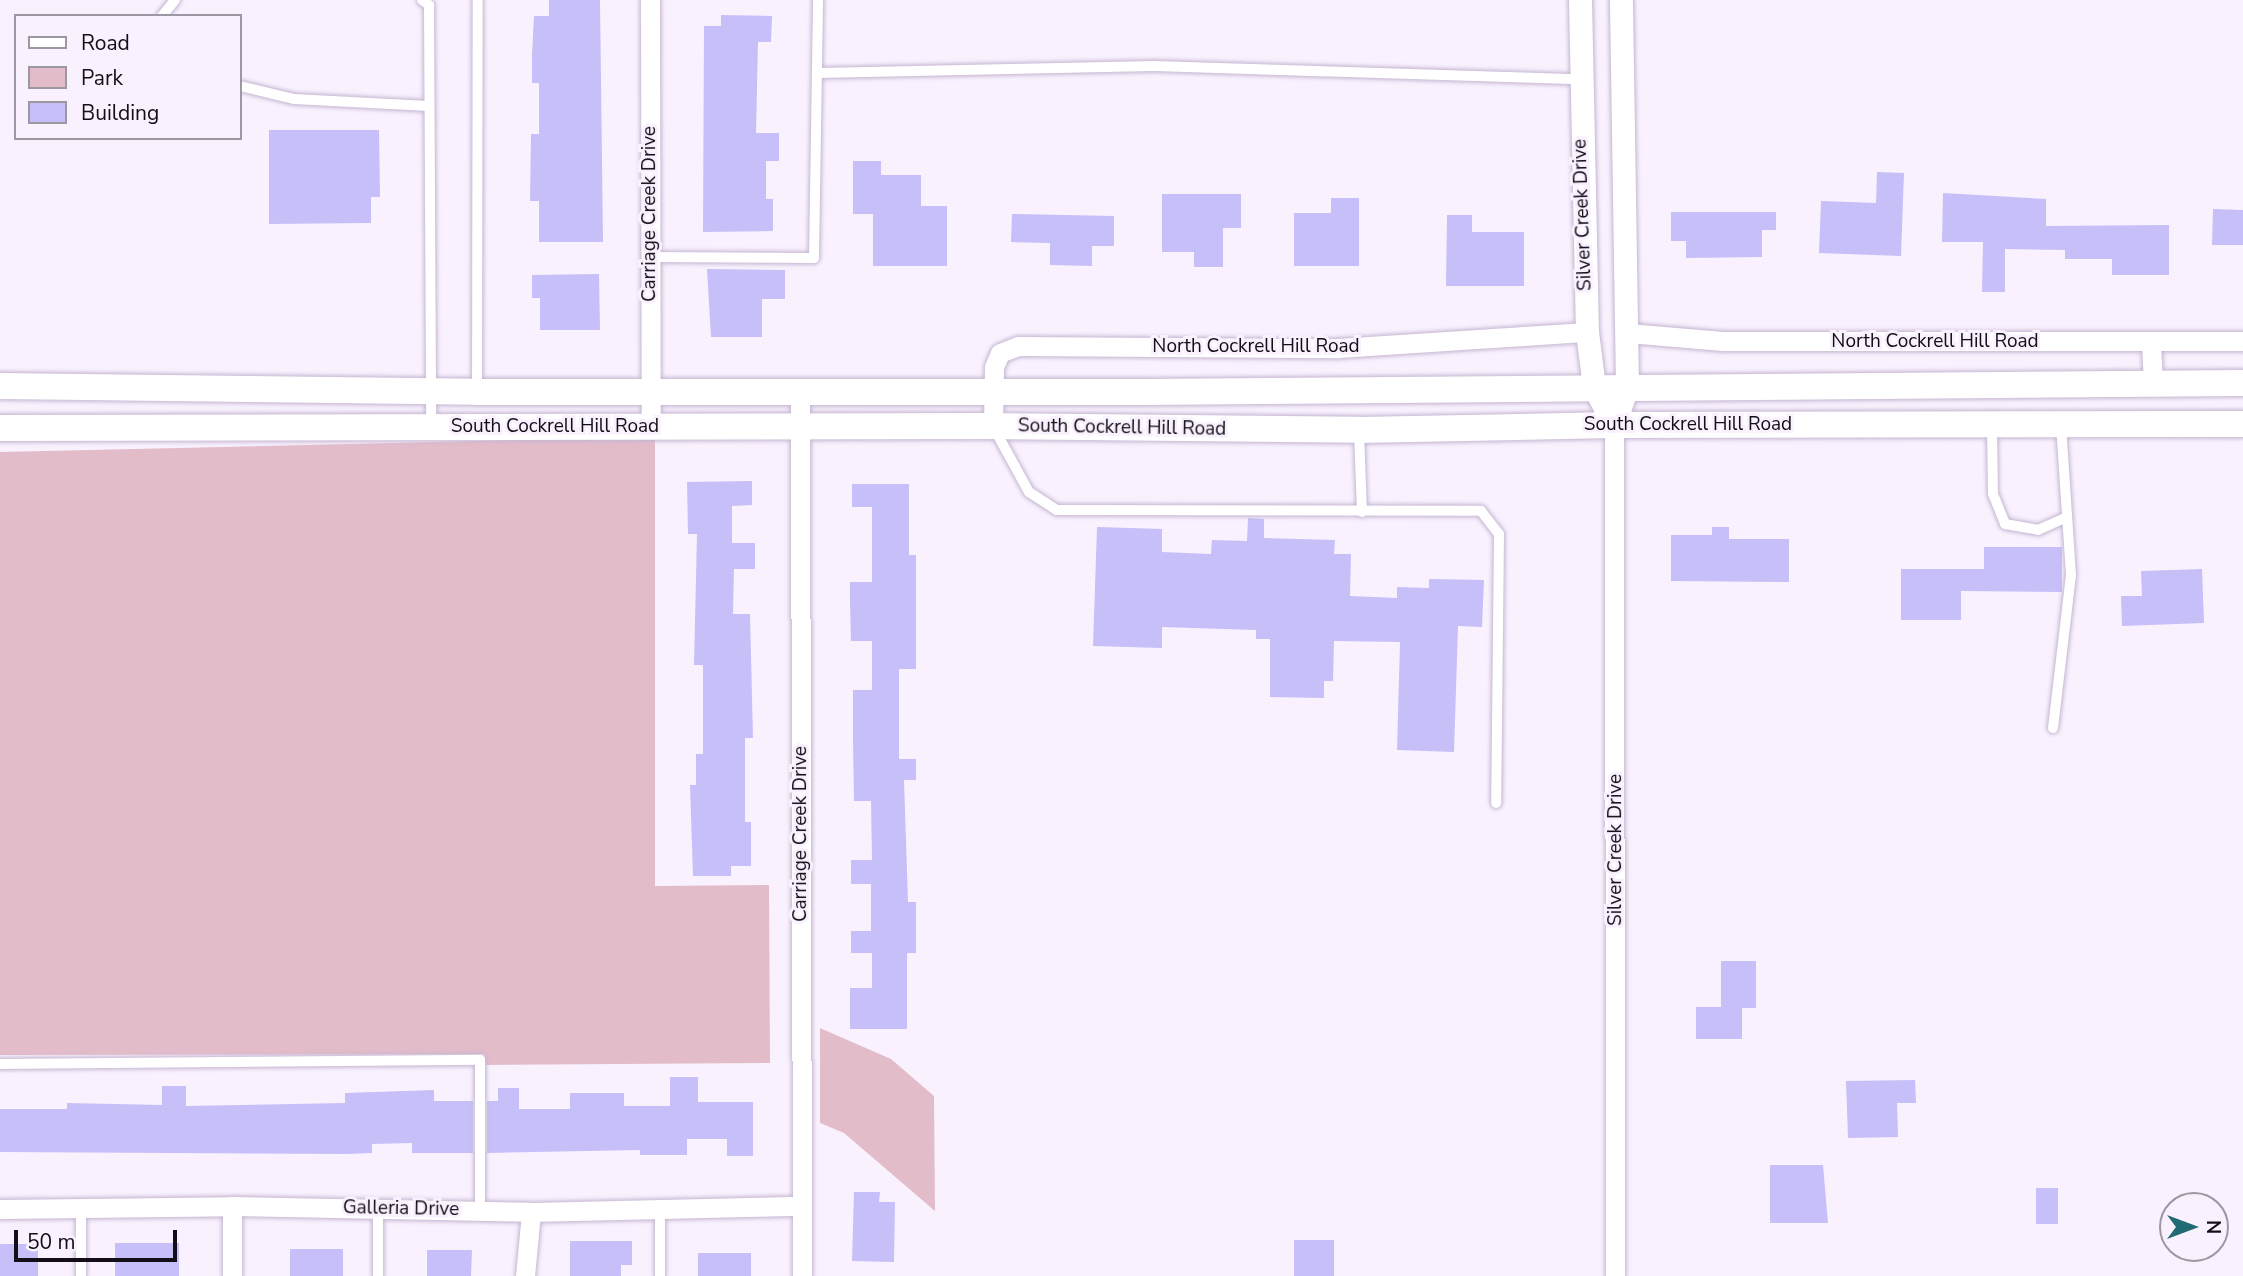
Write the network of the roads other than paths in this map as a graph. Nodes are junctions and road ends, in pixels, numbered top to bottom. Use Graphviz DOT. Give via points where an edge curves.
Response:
graph roads {
  1 [pos="175,0"];
  2 [pos="422,0"];
  3 [pos="478,0"];
  4 [pos="650,0"];
  5 [pos="818,0"];
  6 [pos="1580,0"];
  7 [pos="1621,0"];
  8 [pos="164,14"];
  9 [pos="819,73"];
  10 [pos="1579,79"];
  11 [pos="242,86"];
  12 [pos="429,106"];
  13 [pos="650,257"];
  14 [pos="1587,332"];
  15 [pos="1628,334"];
  16 [pos="2243,341"];
  17 [pos="2151,343"];
  18 [pos="2153,383"];
  19 [pos="2243,383"];
  20 [pos="0,386"];
  21 [pos="1594,387"];
  22 [pos="1627,387"];
  23 [pos="430,391"];
  24 [pos="477,392"];
  25 [pos="800,392"];
  26 [pos="993,392"];
  27 [pos="651,393"];
  28 [pos="2243,424"];
  29 [pos="1614,425"];
  30 [pos="1992,425"];
  31 [pos="2061,425"];
  32 [pos="993,426"];
  33 [pos="431,427"];
  34 [pos="651,427"];
  35 [pos="800,427"];
  36 [pos="0,428"];
  37 [pos="1359,430"];
  38 [pos="1362,512"];
  39 [pos="2065,518"];
  40 [pos="2053,728"];
  41 [pos="1496,803"];
  42 [pos="0,1064"];
  43 [pos="232,1206"];
  44 [pos="802,1206"];
  45 [pos="81,1208"];
  46 [pos="0,1209"];
  47 [pos="378,1209"];
  48 [pos="660,1209"];
  49 [pos="480,1211"];
  50 [pos="530,1212"];
  51 [pos="81,1276"];
  52 [pos="232,1276"];
  53 [pos="377,1276"];
  54 [pos="525,1276"];
  55 [pos="660,1276"];
  56 [pos="802,1276"];
  57 [pos="1615,1276"];
  1 -- 8 [label="lane"];
  2 -- 12 [label="lane" via="429,5"];
  3 -- 24 [label="lane"];
  4 -- 13 [label="street, Carriage Creek Drive"];
  5 -- 9 [label="lane"];
  6 -- 10 [label="street, Silver Creek Drive"];
  7 -- 15 [label="street, Silver Creek Drive"];
  9 -- 10 [label="lane" via="1154,66"];
  9 -- 13 [label="lane" via="814,258"];
  10 -- 14 [label="street, Silver Creek Drive"];
  11 -- 12 [label="lane" via="294,99"];
  12 -- 23 [label="lane"];
  13 -- 27 [label="street, Carriage Creek Drive"];
  14 -- 21 [label="street, Silver Creek Drive"];
  14 -- 26 [label="street, North Cockrell Hill Road" via="1338,348 1018,346 1000,353"];
  15 -- 17 [label="street, North Cockrell Hill Road" via="1723,341"];
  15 -- 22 [label="street, Silver Creek Drive"];
  16 -- 17 [label="street, North Cockrell Hill Road"];
  17 -- 18 [label="street"];
  18 -- 19 [label="main road, South Cockrell Hill Road"];
  18 -- 22 [label="main road, South Cockrell Hill Road"];
  20 -- 23 [label="main road, South Cockrell Hill Road"];
  21 -- 22 [label="main road, South Cockrell Hill Road"];
  21 -- 26 [label="main road, South Cockrell Hill Road"];
  21 -- 29 [label="street, Silver Creek Drive"];
  22 -- 29 [label="street, Silver Creek Drive"];
  23 -- 24 [label="main road, South Cockrell Hill Road"];
  23 -- 33 [label="lane"];
  24 -- 27 [label="main road, South Cockrell Hill Road"];
  25 -- 26 [label="main road, South Cockrell Hill Road"];
  25 -- 27 [label="main road, South Cockrell Hill Road"];
  25 -- 35 [label="street, Carriage Creek Drive"];
  26 -- 32 [label="street, North Cockrell Hill Road"];
  27 -- 34 [label="street, Carriage Creek Drive"];
  28 -- 31 [label="main road, South Cockrell Hill Road"];
  29 -- 30 [label="main road, South Cockrell Hill Road"];
  29 -- 37 [label="main road, South Cockrell Hill Road"];
  29 -- 57 [label="street, Silver Creek Drive"];
  30 -- 31 [label="main road, South Cockrell Hill Road"];
  30 -- 39 [label="lane" via="1993,494 2005,524 2038,530"];
  31 -- 39 [label="lane"];
  32 -- 35 [label="main road, South Cockrell Hill Road"];
  32 -- 37 [label="main road, South Cockrell Hill Road"];
  32 -- 38 [label="lane" via="1029,492 1057,510"];
  33 -- 34 [label="main road, South Cockrell Hill Road"];
  33 -- 36 [label="main road, South Cockrell Hill Road"];
  34 -- 35 [label="main road, South Cockrell Hill Road"];
  35 -- 44 [label="street, Carriage Creek Drive"];
  37 -- 38 [label="lane"];
  38 -- 41 [label="lane" via="1481,511 1499,534"];
  39 -- 40 [label="lane" via="2070,588"];
  42 -- 49 [label="lane" via="480,1060"];
  43 -- 45 [label="street, Galleria Drive"];
  43 -- 47 [label="street, Galleria Drive"];
  43 -- 52 [label="street"];
  44 -- 48 [label="street, Galleria Drive"];
  44 -- 56 [label="street, Carriage Creek Drive"];
  45 -- 46 [label="street, Galleria Drive"];
  45 -- 51 [label="lane"];
  47 -- 49 [label="street, Galleria Drive"];
  47 -- 53 [label="lane"];
  48 -- 50 [label="street, Galleria Drive"];
  48 -- 55 [label="lane"];
  49 -- 50 [label="street, Galleria Drive"];
  50 -- 54 [label="street"];
}
